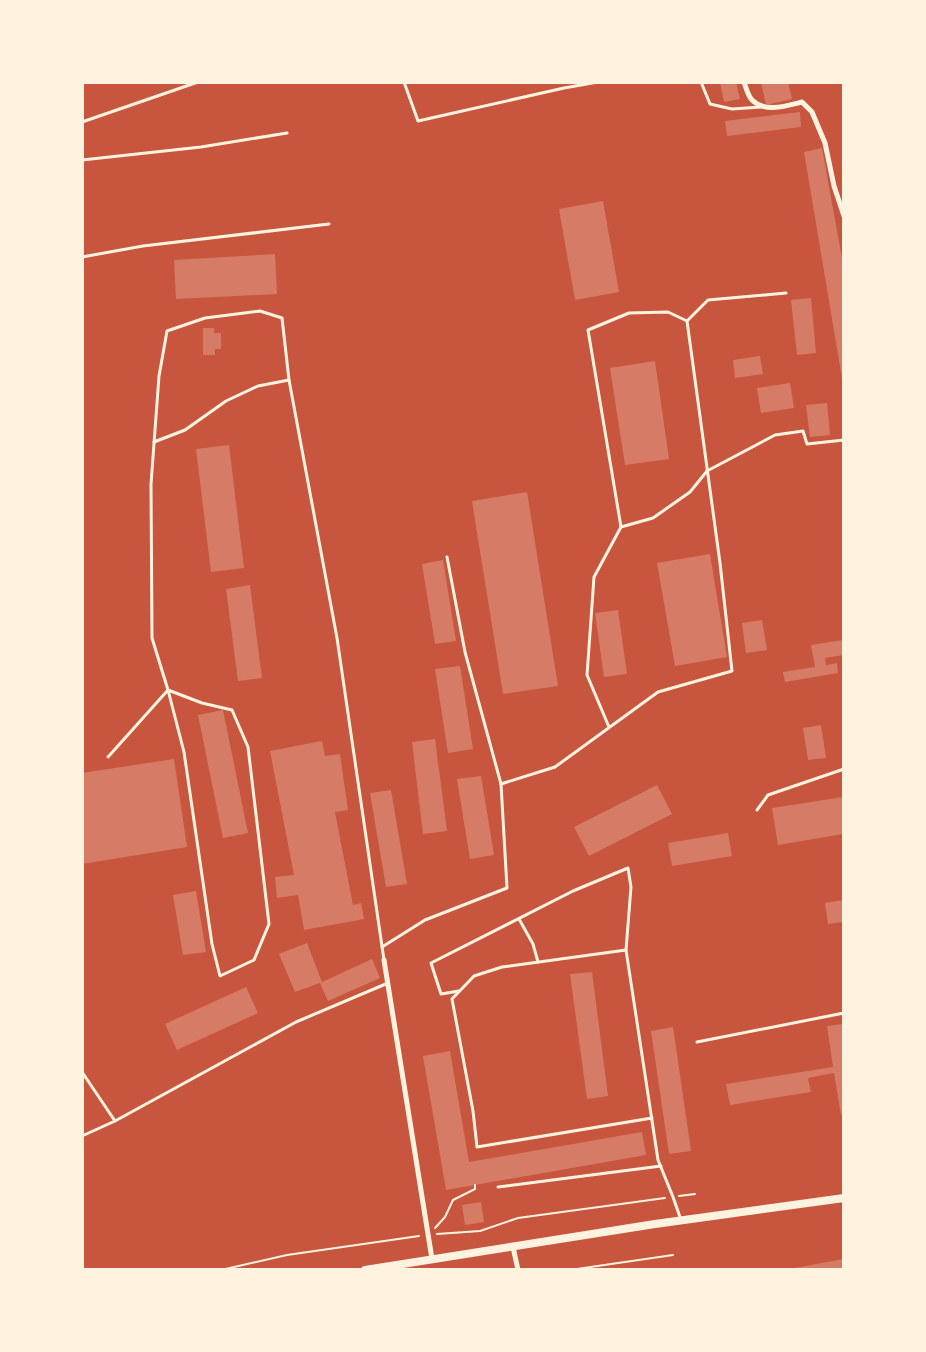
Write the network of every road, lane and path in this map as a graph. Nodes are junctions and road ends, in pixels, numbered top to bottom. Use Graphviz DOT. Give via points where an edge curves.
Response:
graph roads {
  1 [pos="198,82"];
  2 [pos="404,82"];
  3 [pos="598,82"];
  4 [pos="701,82"];
  5 [pos="744,82"];
  6 [pos="763,107"];
  7 [pos="82,122"];
  8 [pos="287,133"];
  9 [pos="82,160"];
  10 [pos="843,216"];
  11 [pos="329,224"];
  12 [pos="82,257"];
  13 [pos="786,293"];
  14 [pos="687,321"];
  15 [pos="289,380"];
  16 [pos="843,440"];
  17 [pos="154,442"];
  18 [pos="707,471"];
  19 [pos="621,527"];
  20 [pos="447,557"];
  21 [pos="168,690"];
  22 [pos="609,727"];
  23 [pos="108,757"];
  24 [pos="843,769"];
  25 [pos="501,784"];
  26 [pos="757,810"];
  27 [pos="519,918"];
  28 [pos="382,947"];
  29 [pos="626,950"];
  30 [pos="384,960"];
  31 [pos="538,962"];
  32 [pos="388,983"];
  33 [pos="461,990"];
  34 [pos="843,1013"];
  35 [pos="697,1042"];
  36 [pos="82,1072"];
  37 [pos="652,1118"];
  38 [pos="115,1121"];
  39 [pos="82,1136"];
  40 [pos="661,1166"];
  41 [pos="475,1185"];
  42 [pos="498,1187"];
  43 [pos="695,1194"];
  44 [pos="674,1197"];
  45 [pos="843,1198"];
  46 [pos="681,1221"];
  47 [pos="429,1235"];
  48 [pos="513,1247"];
  49 [pos="673,1255"];
  50 [pos="432,1259"];
  51 [pos="221,1269"];
  52 [pos="365,1269"];
  53 [pos="518,1269"];
  54 [pos="570,1269"];
  1 -- 7 [label="lane"];
  2 -- 3 [label="lane" via="417,122"];
  4 -- 6 [label="lane" via="710,104 732,109"];
  5 -- 6 [label="street" via="750,99"];
  6 -- 10 [label="street" via="802,102 812,112 825,143"];
  8 -- 9 [label="lane"];
  11 -- 12 [label="lane"];
  13 -- 14 [label="lane" via="708,300"];
  14 -- 18 [label="lane"];
  14 -- 19 [label="lane" via="668,312 629,313 588,330"];
  15 -- 17 [label="lane" via="258,386 226,401 185,430"];
  15 -- 17 [label="lane" via="282,318 260,311 205,318 167,331"];
  15 -- 28 [label="lane" via="337,638"];
  16 -- 18 [label="lane" via="807,444 803,431 775,435"];
  17 -- 21 [label="lane" via="152,638"];
  18 -- 19 [label="lane" via="690,492 653,518"];
  18 -- 22 [label="lane" via="732,671 658,692"];
  19 -- 22 [label="lane" via="594,577 587,675"];
  20 -- 25 [label="lane" via="465,652"];
  21 -- 21 [label="lane" via="232,710 248,747 269,924 254,960 220,976 184,752"];
  21 -- 23 [label="lane"];
  22 -- 25 [label="lane" via="555,766"];
  24 -- 26 [label="lane" via="768,795"];
  25 -- 28 [label="lane" via="507,888 425,920"];
  27 -- 29 [label="lane" via="628,868 631,887"];
  27 -- 31 [label="lane"];
  27 -- 33 [label="lane" via="431,963 441,994"];
  28 -- 30 [label="lane"];
  29 -- 31 [label="lane"];
  29 -- 37 [label="lane"];
  30 -- 32 [label="street"];
  31 -- 33 [label="lane" via="474,976"];
  32 -- 38 [label="lane" via="296,1022"];
  32 -- 47 [label="street"];
  33 -- 37 [label="lane" via="452,999 477,1148"];
  34 -- 35 [label="lane"];
  36 -- 38 [label="lane"];
  37 -- 40 [label="lane"];
  38 -- 39 [label="lane"];
  40 -- 42 [label="lane"];
  40 -- 44 [label="lane"];
  41 -- 47 [label="path" via="475,1189 453,1200 445,1217"];
  43 -- 44 [label="path"];
  44 -- 46 [label="lane"];
  44 -- 47 [label="path" via="518,1218 480,1231"];
  45 -- 46 [label="main road"];
  46 -- 48 [label="main road"];
  47 -- 50 [label="street"];
  47 -- 51 [label="path" via="287,1255"];
  48 -- 50 [label="main road"];
  48 -- 53 [label="street"];
  49 -- 54 [label="path"];
  50 -- 52 [label="main road"];
}
